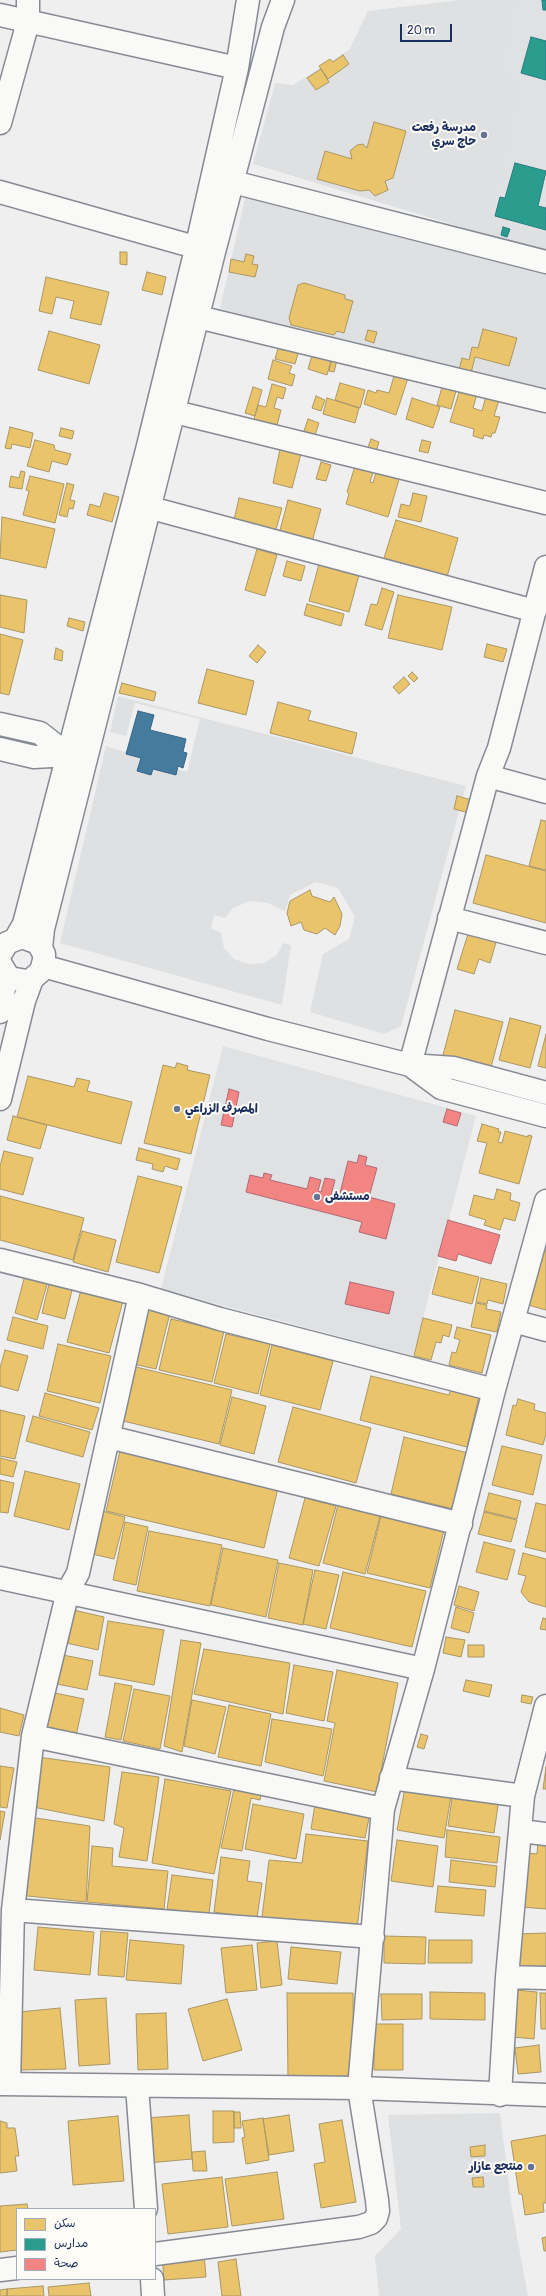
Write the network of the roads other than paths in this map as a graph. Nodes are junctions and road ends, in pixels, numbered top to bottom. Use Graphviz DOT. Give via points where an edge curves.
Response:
graph roads {
  1 [pos="28,0"];
  2 [pos="248,0"];
  3 [pos="271,0"];
  4 [pos="278,0"];
  5 [pos="283,0"];
  6 [pos="0,15"];
  7 [pos="28,22"];
  8 [pos="237,68"];
  9 [pos="0,123"];
  10 [pos="233,182"];
  11 [pos="0,192"];
  12 [pos="205,251"];
  13 [pos="546,262"];
  14 [pos="198,317"];
  15 [pos="546,401"];
  16 [pos="175,412"];
  17 [pos="546,503"];
  18 [pos="150,508"];
  19 [pos="546,567"];
  20 [pos="534,611"];
  21 [pos="109,632"];
  22 [pos="0,724"];
  23 [pos="0,749"];
  24 [pos="78,758"];
  25 [pos="488,776"];
  26 [pos="546,792"];
  27 [pos="449,918"];
  28 [pos="546,943"];
  29 [pos="4,955"];
  30 [pos="39,964"];
  31 [pos="0,1012"];
  32 [pos="410,1065"];
  33 [pos="546,1093"];
  34 [pos="0,1099"];
  35 [pos="546,1116"];
  36 [pos="546,1200"];
  37 [pos="0,1260"];
  38 [pos="140,1295"];
  39 [pos="513,1321"];
  40 [pos="546,1330"];
  41 [pos="494,1390"];
  42 [pos="109,1437"];
  43 [pos="461,1524"];
  44 [pos="0,1578"];
  45 [pos="68,1591"];
  46 [pos="423,1669"];
  47 [pos="546,1706"];
  48 [pos="32,1736"];
  49 [pos="391,1778"];
  50 [pos="523,1796"];
  51 [pos="383,1809"];
  52 [pos="521,1830"];
  53 [pos="546,1834"];
  54 [pos="13,1910"];
  55 [pos="373,1937"];
  56 [pos="507,1977"];
  57 [pos="546,1978"];
  58 [pos="5,2084"];
  59 [pos="137,2086"];
  60 [pos="359,2088"];
  61 [pos="500,2095"];
  62 [pos="546,2095"];
  63 [pos="146,2208"];
  64 [pos="156,2254"];
  65 [pos="16,2268"];
  66 [pos="0,2270"];
  67 [pos="152,2280"];
  68 [pos="153,2296"];
  1 -- 7 [label="street"];
  2 -- 8 [label="street"];
  3 -- 4 [label="street"];
  5 -- 10 [label="street" via="273,27"];
  6 -- 7 [label="street"];
  7 -- 8 [label="street"];
  7 -- 9 [label="street"];
  8 -- 12 [label="street"];
  10 -- 12 [label="street"];
  10 -- 13 [label="street"];
  11 -- 12 [label="street"];
  12 -- 14 [label="street"];
  12 -- 21 [label="street" via="147,450"];
  14 -- 15 [label="street"];
  14 -- 16 [label="street"];
  16 -- 17 [label="street"];
  16 -- 18 [label="street"];
  18 -- 20 [label="street"];
  18 -- 21 [label="street"];
  19 -- 20 [label="street"];
  20 -- 25 [label="street" via="499,748"];
  21 -- 24 [label="street"];
  22 -- 24 [label="street" via="40,733"];
  23 -- 24 [label="street" via="34,757"];
  24 -- 29 [label="street" via="24,924"];
  24 -- 30 [label="street" via="43,929"];
  25 -- 26 [label="street"];
  25 -- 27 [label="street"];
  27 -- 28 [label="street"];
  27 -- 32 [label="street"];
  29 -- 30 [label="street" via="15,980"];
  29 -- 30 [label="street" via="22,937 33,940"];
  29 -- 31 [label="street" via="3,999"];
  30 -- 32 [label="street" via="268,1029"];
  30 -- 34 [label="street" via="24,1001"];
  32 -- 33 [label="street" via="454,1068"];
  32 -- 35 [label="street" via="441,1088"];
  36 -- 39 [label="street"];
  37 -- 38 [label="street"];
  38 -- 41 [label="street" via="220,1319"];
  38 -- 42 [label="street"];
  39 -- 40 [label="street"];
  39 -- 41 [label="street"];
  41 -- 43 [label="street"];
  42 -- 43 [label="street"];
  42 -- 45 [label="street" via="78,1573"];
  43 -- 46 [label="street"];
  44 -- 45 [label="street"];
  45 -- 46 [label="street"];
  45 -- 48 [label="street"];
  46 -- 49 [label="street"];
  47 -- 50 [label="street"];
  48 -- 51 [label="street"];
  48 -- 54 [label="street"];
  49 -- 50 [label="street"];
  49 -- 51 [label="street"];
  50 -- 52 [label="street"];
  51 -- 55 [label="street"];
  52 -- 53 [label="street"];
  52 -- 56 [label="street"];
  54 -- 55 [label="street"];
  54 -- 58 [label="street"];
  55 -- 60 [label="street"];
  56 -- 57 [label="street"];
  56 -- 61 [label="street"];
  58 -- 59 [label="street"];
  59 -- 60 [label="street"];
  59 -- 63 [label="street"];
  60 -- 61 [label="street"];
  60 -- 64 [label="street" via="378,2211 376,2218 370,2223 359,2227"];
  61 -- 62 [label="street"];
  65 -- 66 [label="street"];
  67 -- 68 [label="street"];
}
